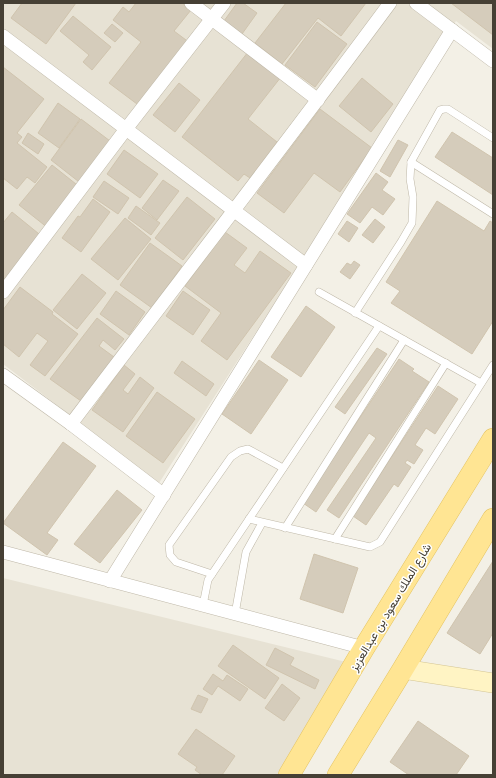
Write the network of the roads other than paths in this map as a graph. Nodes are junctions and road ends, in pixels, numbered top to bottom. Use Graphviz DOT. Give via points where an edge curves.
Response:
graph roads {
  1 [pos="191,3"];
  2 [pos="224,3"];
  3 [pos="390,3"];
  4 [pos="416,3"];
  5 [pos="212,19"];
  6 [pos="452,30"];
  7 [pos="3,36"];
  8 [pos="493,61"];
  9 [pos="318,100"];
  10 [pos="126,129"];
  11 [pos="493,138"];
  12 [pos="411,162"];
  13 [pos="233,210"];
  14 [pos="493,214"];
  15 [pos="306,265"];
  16 [pos="3,292"];
  17 [pos="319,292"];
  18 [pos="355,313"];
  19 [pos="379,326"];
  20 [pos="404,340"];
  21 [pos="446,363"];
  22 [pos="493,365"];
  23 [pos="3,376"];
  24 [pos="481,383"];
  25 [pos="71,424"];
  26 [pos="493,439"];
  27 [pos="283,468"];
  28 [pos="164,495"];
  29 [pos="249,519"];
  30 [pos="493,519"];
  31 [pos="262,523"];
  32 [pos="286,528"];
  33 [pos="335,539"];
  34 [pos="3,552"];
  35 [pos="212,574"];
  36 [pos="110,581"];
  37 [pos="203,605"];
  38 [pos="234,614"];
  39 [pos="364,648"];
  40 [pos="403,670"];
  41 [pos="493,683"];
  42 [pos="289,775"];
  43 [pos="338,775"];
  1 -- 5 [label="street"];
  2 -- 5 [label="street"];
  3 -- 9 [label="street"];
  4 -- 6 [label="street"];
  5 -- 9 [label="street"];
  5 -- 10 [label="street"];
  6 -- 8 [label="street"];
  6 -- 15 [label="street"];
  7 -- 10 [label="street"];
  9 -- 13 [label="street"];
  10 -- 13 [label="street"];
  10 -- 16 [label="street"];
  11 -- 12 [label="lane" via="448,109 440,110"];
  12 -- 14 [label="lane"];
  12 -- 18 [label="lane" via="412,222"];
  13 -- 15 [label="street"];
  13 -- 25 [label="street"];
  15 -- 28 [label="street"];
  17 -- 18 [label="lane"];
  18 -- 19 [label="lane"];
  19 -- 20 [label="lane"];
  19 -- 27 [label="lane"];
  20 -- 21 [label="lane"];
  20 -- 32 [label="lane"];
  21 -- 24 [label="lane"];
  21 -- 33 [label="lane"];
  22 -- 24 [label="lane"];
  23 -- 25 [label="street"];
  24 -- 33 [label="lane" via="380,542 370,547"];
  25 -- 28 [label="street"];
  26 -- 39 [label="main road, شارع الملك سعود بن عبدالعزيز"];
  27 -- 29 [label="lane"];
  27 -- 35 [label="lane" via="248,450 240,451 231,457 170,546 170,555 176,562"];
  28 -- 36 [label="street"];
  29 -- 31 [label="lane"];
  29 -- 35 [label="lane"];
  30 -- 40 [label="main road"];
  31 -- 32 [label="lane"];
  31 -- 38 [label="lane" via="246,552"];
  32 -- 33 [label="lane"];
  34 -- 36 [label="street"];
  35 -- 37 [label="lane" via="208,580"];
  36 -- 37 [label="street"];
  37 -- 38 [label="street"];
  38 -- 39 [label="street"];
  39 -- 42 [label="main road, شارع الملك سعود بن عبدالعزيز"];
  40 -- 41 [label="street"];
  40 -- 43 [label="main road"];
}
